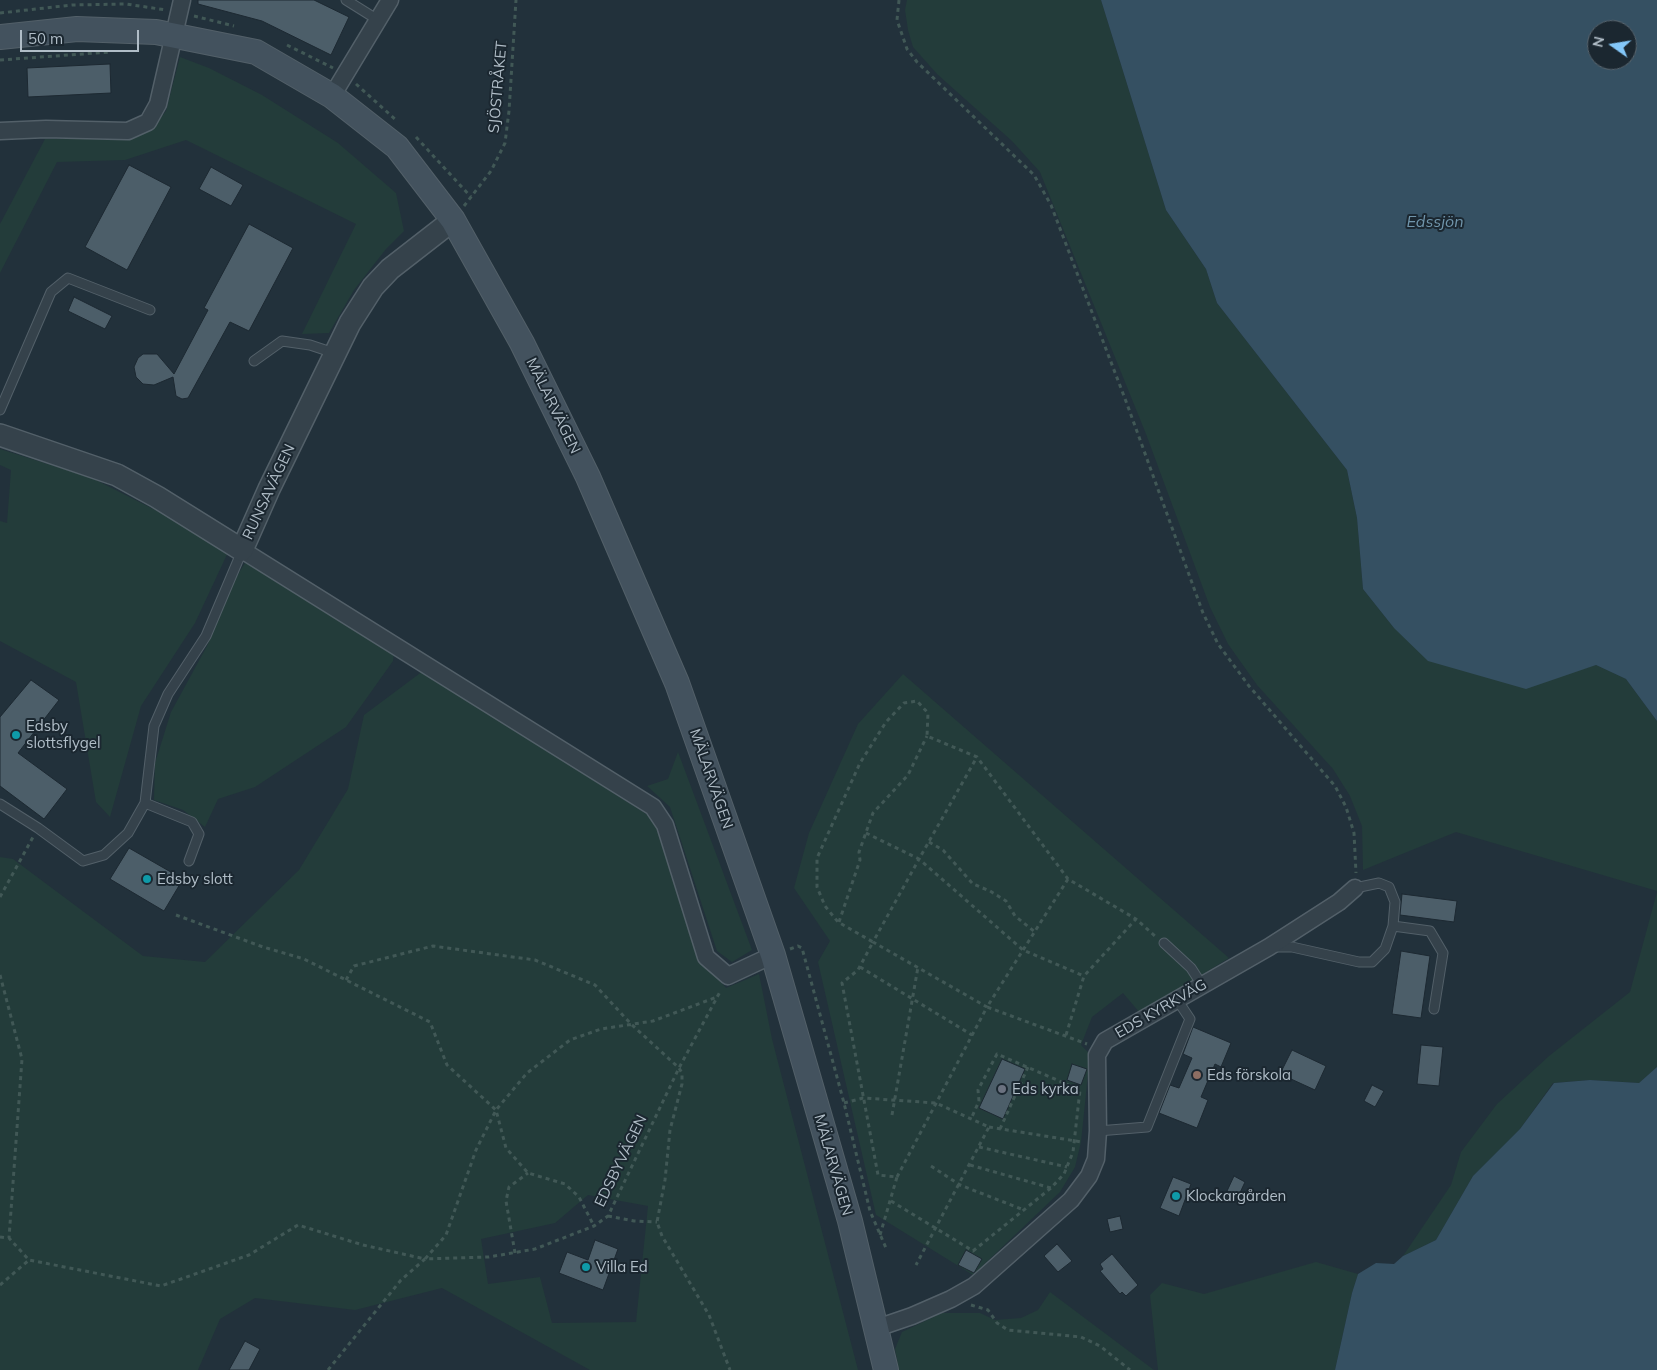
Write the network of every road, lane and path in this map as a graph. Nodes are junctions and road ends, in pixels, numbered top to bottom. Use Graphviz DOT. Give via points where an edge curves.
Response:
graph roads {
  1 [pos="182,0"];
  2 [pos="346,0"];
  3 [pos="390,0"];
  4 [pos="516,0"];
  5 [pos="899,0"];
  6 [pos="378,20"];
  7 [pos="174,35"];
  8 [pos="0,37"];
  9 [pos="116,52"];
  10 [pos="0,60"];
  11 [pos="332,96"];
  12 [pos="0,131"];
  13 [pos="453,220"];
  14 [pos="150,310"];
  15 [pos="335,353"];
  16 [pos="254,361"];
  17 [pos="0,410"];
  18 [pos="0,435"];
  19 [pos="242,550"];
  20 [pos="927,736"];
  21 [pos="977,757"];
  22 [pos="145,803"];
  23 [pos="0,804"];
  24 [pos="38,828"];
  25 [pos="866,833"];
  26 [pos="929,842"];
  27 [pos="919,859"];
  28 [pos="189,861"];
  29 [pos="1068,879"];
  30 [pos="1355,888"];
  31 [pos="0,897"];
  32 [pos="176,915"];
  33 [pos="1136,919"];
  34 [pos="838,922"];
  35 [pos="1393,926"];
  36 [pos="1035,932"];
  37 [pos="873,942"];
  38 [pos="1164,943"];
  39 [pos="1269,947"];
  40 [pos="1023,950"];
  41 [pos="772,955"];
  42 [pos="860,967"];
  43 [pos="918,967"];
  44 [pos="0,975"];
  45 [pos="728,976"];
  46 [pos="1084,976"];
  47 [pos="346,980"];
  48 [pos="1202,985"];
  49 [pos="717,997"];
  50 [pos="912,999"];
  51 [pos="1178,1001"];
  52 [pos="988,1007"];
  53 [pos="1434,1010"];
  54 [pos="631,1024"];
  55 [pos="972,1035"];
  56 [pos="1066,1035"];
  57 [pos="1099,1049"];
  58 [pos="1028,1067"];
  59 [pos="679,1068"];
  60 [pos="863,1098"];
  61 [pos="895,1100"];
  62 [pos="936,1102"];
  63 [pos="844,1103"];
  64 [pos="496,1110"];
  65 [pos="892,1115"];
  66 [pos="971,1119"];
  67 [pos="989,1127"];
  68 [pos="1000,1129"];
  69 [pos="1098,1131"];
  70 [pos="1075,1140"];
  71 [pos="979,1147"];
  72 [pos="970,1165"];
  73 [pos="931,1166"];
  74 [pos="1067,1167"];
  75 [pos="528,1173"];
  76 [pos="897,1177"];
  77 [pos="960,1185"];
  78 [pos="1051,1188"];
  79 [pos="891,1201"];
  80 [pos="1024,1210"];
  81 [pos="608,1216"];
  82 [pos="657,1222"];
  83 [pos="594,1226"];
  84 [pos="937,1229"];
  85 [pos="880,1235"];
  86 [pos="0,1237"];
  87 [pos="9,1238"];
  88 [pos="886,1248"];
  89 [pos="515,1253"];
  90 [pos="426,1259"];
  91 [pos="29,1260"];
  92 [pos="916,1265"];
  93 [pos="0,1284"];
  94 [pos="952,1299"];
  95 [pos="876,1328"];
  96 [pos="328,1370"];
  97 [pos="730,1370"];
  98 [pos="886,1370"];
  99 [pos="1130,1370"];
  1 -- 7 [label="street"];
  2 -- 6 [label="lane"];
  3 -- 6 [label="street"];
  4 -- 13 [label="path, SJÖSTRÅKET" via="504,143 491,171"];
  5 -- 30 [label="path" via="897,20 906,49 1034,175 1051,205 1203,613 1218,644 1244,679 1335,786 1354,833 1357,859"];
  6 -- 11 [label="street"];
  7 -- 8 [label="main road, MÄLARVÄGEN" via="78,29"];
  7 -- 11 [label="main road, MÄLARVÄGEN" via="256,52"];
  7 -- 12 [label="street" via="158,104 148,122 128,131"];
  9 -- 10 [label="path"];
  11 -- 13 [label="main road, MÄLARVÄGEN" via="397,147"];
  13 -- 15 [label="street, RUNSAVÄGEN" via="402,258 373,288"];
  13 -- 41 [label="main road, MÄLARVÄGEN" via="522,343 588,477 677,683"];
  14 -- 17 [label="lane" via="68,278 51,292"];
  15 -- 16 [label="lane" via="282,341"];
  15 -- 19 [label="street, RUNSAVÄGEN"];
  18 -- 19 [label="street, RUNSAVÄGEN" via="117,476"];
  19 -- 22 [label="lane" via="206,636 168,694 154,726"];
  19 -- 45 [label="street" via="653,807 665,825 706,957"];
  20 -- 21 [label="path"];
  20 -- 25 [label="path" via="908,775 873,813"];
  20 -- 34 [label="path" via="928,713 917,701 904,703 886,722 860,763 817,858 817,887 825,906"];
  21 -- 26 [label="path"];
  21 -- 29 [label="path"];
  22 -- 24 [label="lane" via="128,833 104,855 83,861"];
  22 -- 28 [label="lane" via="192,822 199,834"];
  23 -- 24 [label="lane"];
  24 -- 31 [label="path"];
  25 -- 27 [label="path"];
  25 -- 34 [label="path"];
  26 -- 27 [label="path"];
  26 -- 36 [label="path" via="943,850 973,884 1006,901 1015,916"];
  27 -- 37 [label="path"];
  27 -- 40 [label="path"];
  29 -- 33 [label="path"];
  29 -- 36 [label="path"];
  30 -- 35 [label="lane" via="1379,882 1389,887 1395,902"];
  30 -- 39 [label="street, EDS KYRKVÄG"];
  32 -- 47 [label="path" via="304,959"];
  33 -- 38 [label="path"];
  33 -- 46 [label="path"];
  34 -- 37 [label="path"];
  35 -- 39 [label="lane" via="1385,950 1372,962 1292,947"];
  35 -- 53 [label="lane" via="1430,931 1443,954"];
  36 -- 40 [label="path"];
  37 -- 42 [label="path"];
  37 -- 43 [label="path"];
  38 -- 48 [label="lane" via="1191,968"];
  39 -- 48 [label="street, EDS KYRKVÄG"];
  40 -- 46 [label="path"];
  40 -- 52 [label="path"];
  41 -- 45 [label="street"];
  41 -- 63 [label="path" via="798,946 802,948"];
  41 -- 95 [label="main road, MÄLARVÄGEN" via="850,1221"];
  42 -- 50 [label="path"];
  42 -- 60 [label="path" via="842,983"];
  43 -- 50 [label="path"];
  43 -- 52 [label="path"];
  44 -- 87 [label="path" via="22,1059"];
  45 -- 49 [label="path, EDSBYVÄGEN"];
  46 -- 56 [label="path"];
  47 -- 54 [label="path" via="354,966 433,946 535,960 595,985"];
  47 -- 64 [label="path" via="430,1022 447,1065"];
  48 -- 51 [label="street, EDS KYRKVÄG"];
  49 -- 54 [label="path" via="653,1021"];
  49 -- 59 [label="path, EDSBYVÄGEN"];
  50 -- 55 [label="path"];
  50 -- 61 [label="path"];
  51 -- 57 [label="street, EDS KYRKVÄG" via="1105,1041"];
  51 -- 69 [label="lane" via="1190,1019 1147,1127"];
  52 -- 55 [label="path"];
  52 -- 56 [label="path"];
  54 -- 59 [label="path"];
  54 -- 64 [label="path" via="601,1029 570,1040 527,1073"];
  55 -- 62 [label="path"];
  56 -- 57 [label="path"];
  57 -- 69 [label="street, EDS KYRKVÄG" via="1096,1075"];
  58 -- 66 [label="path" via="997,1054 978,1090 979,1101"];
  58 -- 68 [label="path"];
  58 -- 70 [label="path" via="1080,1090"];
  59 -- 81 [label="path, EDSBYVÄGEN"];
  59 -- 82 [label="path" via="682,1084 670,1130"];
  60 -- 61 [label="path"];
  60 -- 63 [label="path"];
  60 -- 76 [label="path" via="878,1176"];
  61 -- 62 [label="path"];
  61 -- 65 [label="path"];
  62 -- 66 [label="path"];
  62 -- 76 [label="path"];
  63 -- 85 [label="path" via="870,1211"];
  64 -- 75 [label="path" via="506,1148"];
  64 -- 90 [label="path" via="476,1150 446,1235"];
  66 -- 67 [label="path"];
  67 -- 68 [label="path"];
  67 -- 71 [label="path"];
  68 -- 70 [label="path"];
  69 -- 94 [label="street, EDS KYRKVÄG" via="1096,1159 1071,1200 974,1286"];
  70 -- 74 [label="path"];
  71 -- 72 [label="path"];
  71 -- 74 [label="path"];
  72 -- 77 [label="path"];
  72 -- 78 [label="path"];
  73 -- 77 [label="path"];
  74 -- 78 [label="path"];
  75 -- 83 [label="path" via="565,1184 579,1198"];
  75 -- 89 [label="path" via="509,1187 506,1201"];
  76 -- 79 [label="path"];
  77 -- 80 [label="path"];
  77 -- 84 [label="path"];
  78 -- 80 [label="path"];
  79 -- 84 [label="path"];
  79 -- 85 [label="path"];
  80 -- 84 [label="path" via="973,1251"];
  81 -- 82 [label="path"];
  81 -- 83 [label="path, EDSBYVÄGEN"];
  82 -- 97 [label="path" via="709,1315"];
  83 -- 89 [label="path, EDSBYVÄGEN" via="535,1249"];
  84 -- 92 [label="path"];
  85 -- 88 [label="path"];
  86 -- 87 [label="path"];
  87 -- 91 [label="path"];
  89 -- 90 [label="path, EDSBYVÄGEN"];
  90 -- 91 [label="path, EDSBYVÄGEN" via="363,1245 298,1224 248,1255 161,1286"];
  90 -- 96 [label="path" via="401,1280"];
  91 -- 93 [label="path"];
  94 -- 95 [label="street, EDS KYRKVÄG"];
  94 -- 99 [label="path" via="988,1310 996,1323 1008,1330 1081,1337 1100,1346"];
  95 -- 98 [label="main road, MÄLARVÄGEN"];
}
